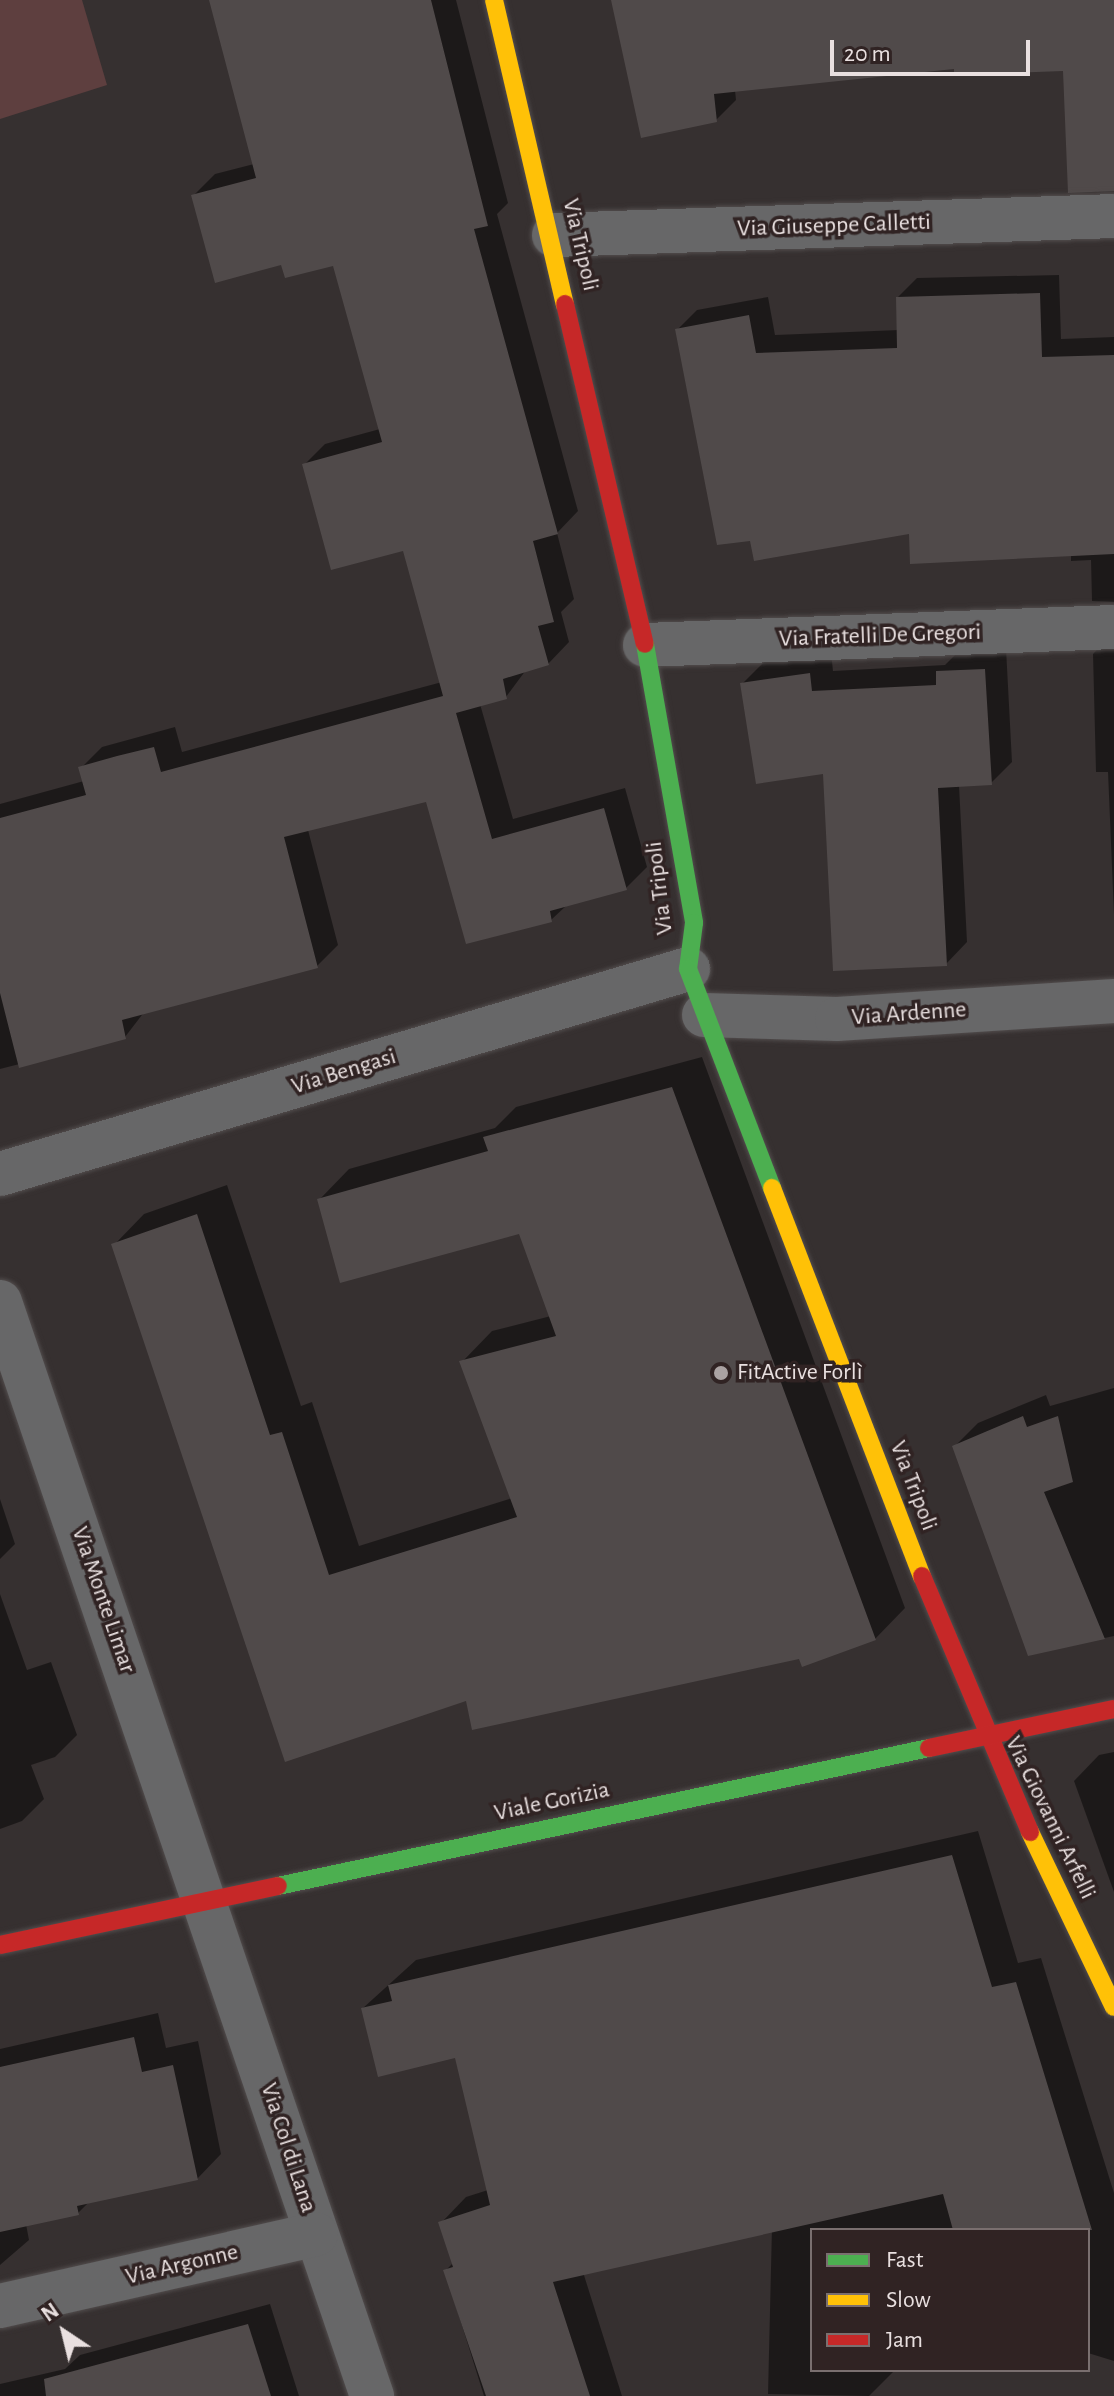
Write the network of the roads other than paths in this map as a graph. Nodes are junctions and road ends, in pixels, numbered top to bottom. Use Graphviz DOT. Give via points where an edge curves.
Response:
graph roads {
  1 [pos="494,0"];
  2 [pos="1114,216"];
  3 [pos="554,235"];
  4 [pos="1114,627"];
  5 [pos="645,645"];
  6 [pos="688,969"];
  7 [pos="1114,1001"];
  8 [pos="704,1015"];
  9 [pos="0,1174"];
  10 [pos="0,1302"];
  11 [pos="1114,1709"];
  12 [pos="984,1736"];
  13 [pos="207,1899"];
  14 [pos="0,1945"];
  15 [pos="1114,2007"];
  16 [pos="316,2234"];
  17 [pos="0,2306"];
  18 [pos="372,2396"];
  1 -- 3 [label="street, Via Tripoli"];
  2 -- 3 [label="street, Via Giuseppe Calletti"];
  3 -- 5 [label="street, Via Tripoli"];
  4 -- 5 [label="street, Via Fratelli De Gregori"];
  5 -- 6 [label="street, Via Tripoli" via="694,923"];
  6 -- 8 [label="street, Via Tripoli"];
  6 -- 9 [label="street, Via Bengasi"];
  7 -- 8 [label="street, Via Ardenne" via="837,1019"];
  8 -- 12 [label="street, Via Tripoli"];
  10 -- 13 [label="street, Via Monte Limar"];
  11 -- 12 [label="street, Viale Gorizia"];
  12 -- 13 [label="street, Viale Gorizia"];
  12 -- 15 [label="street, Via Giovanni Arfelli"];
  13 -- 14 [label="street, Viale Gorizia"];
  13 -- 16 [label="street, Via Col di Lana"];
  16 -- 17 [label="street, Via Argonne"];
  16 -- 18 [label="street, Via Col di Lana"];
}
